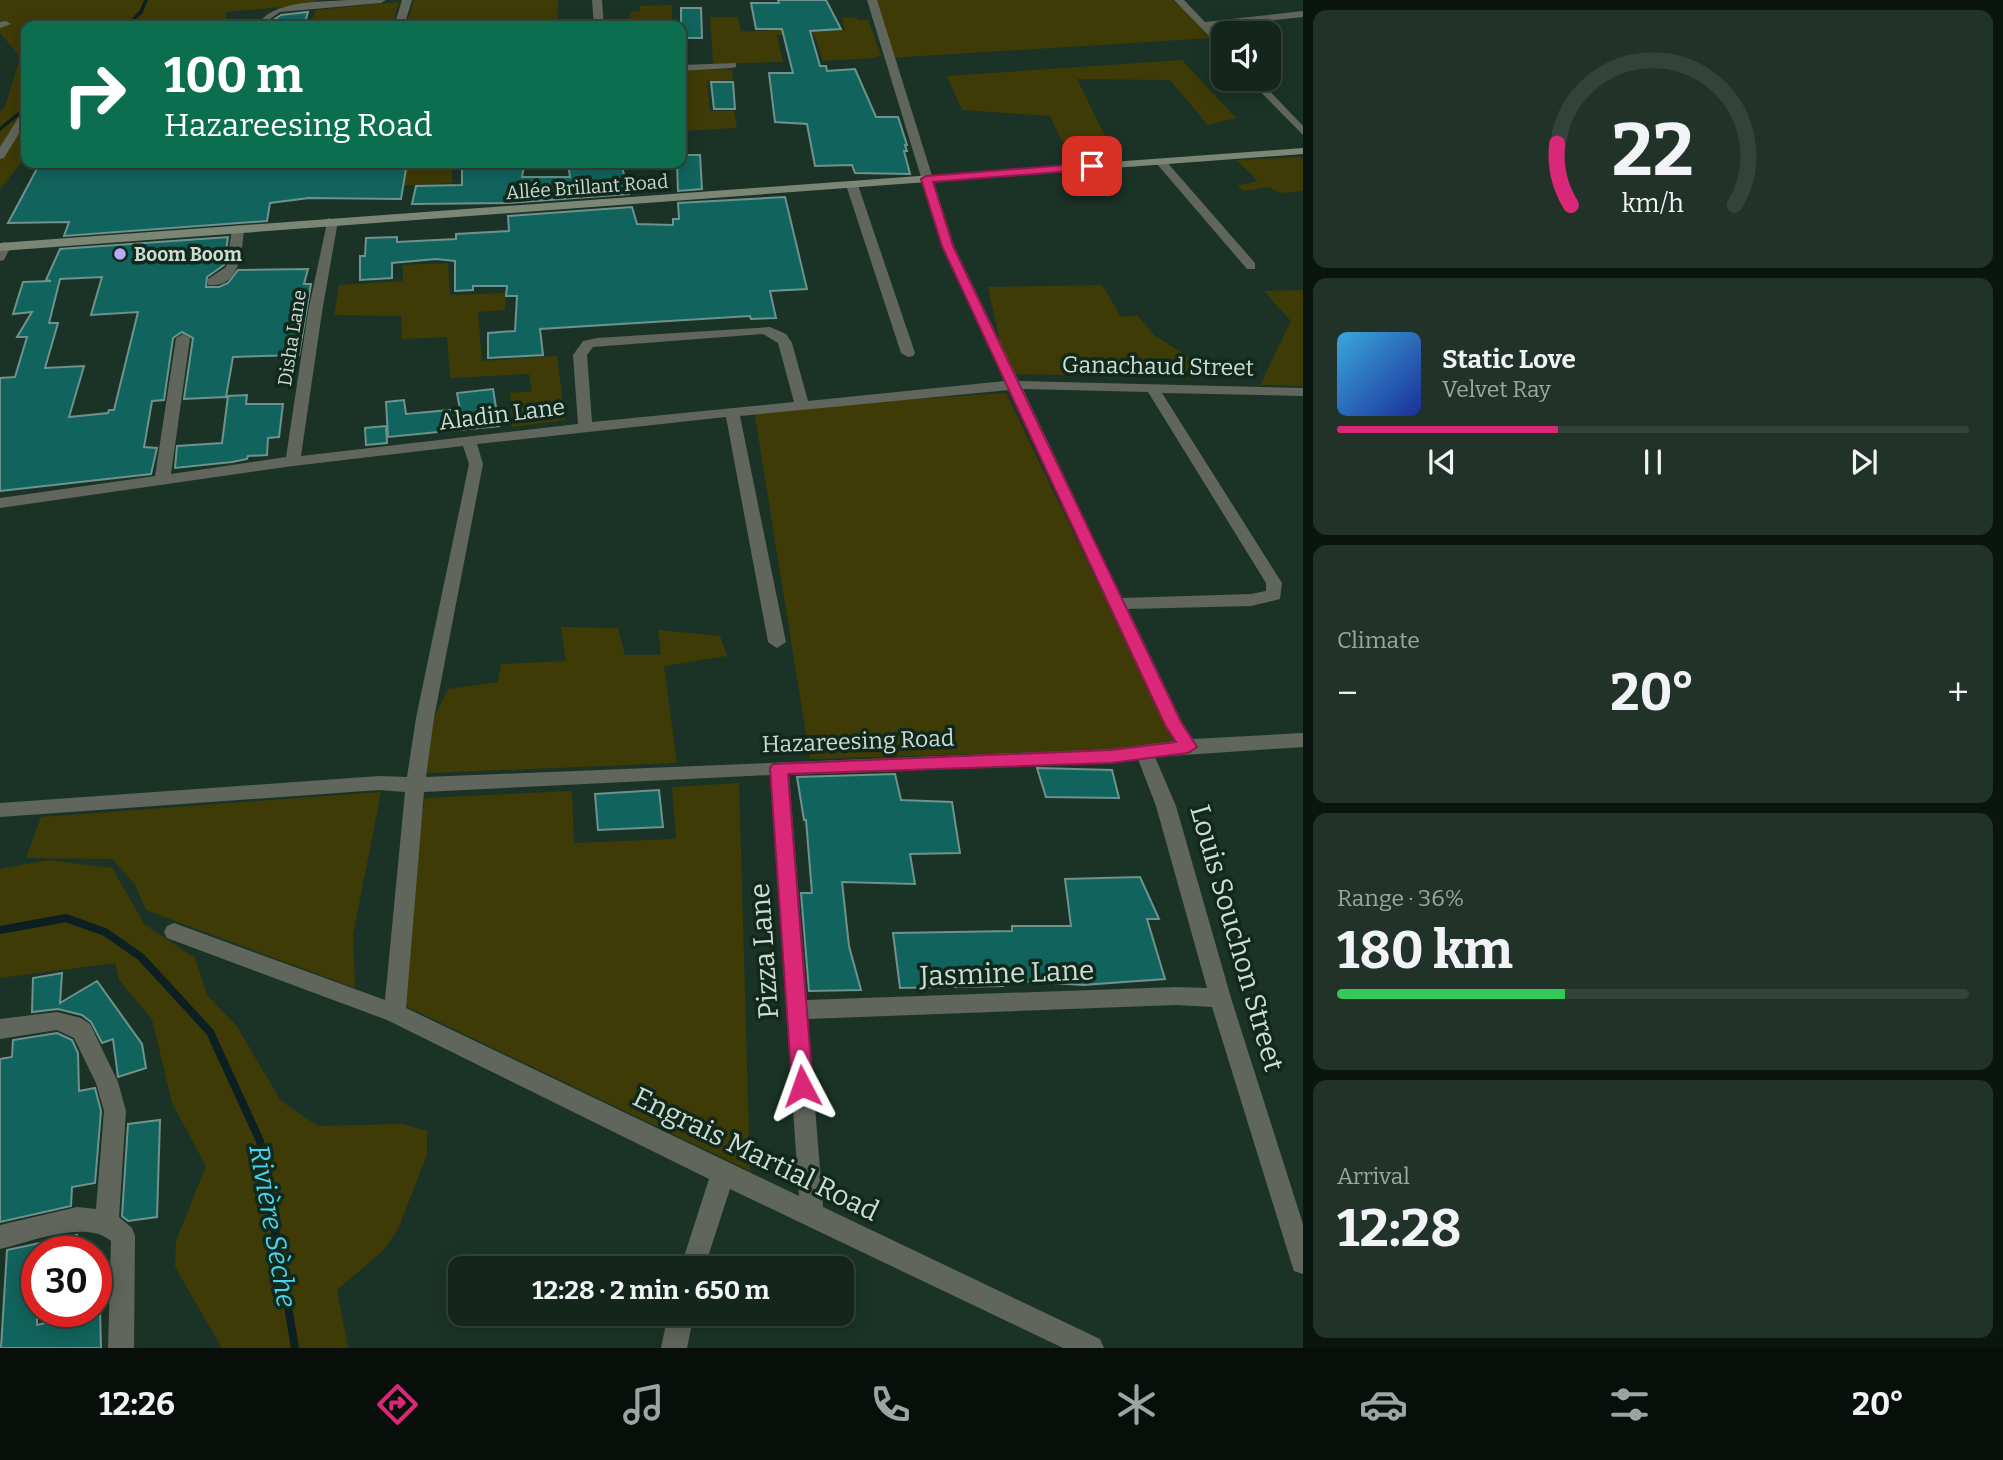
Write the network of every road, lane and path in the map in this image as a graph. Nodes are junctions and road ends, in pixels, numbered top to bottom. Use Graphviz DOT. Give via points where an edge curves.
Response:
graph roads {
  1 [pos="382,0"];
  2 [pos="407,0"];
  3 [pos="597,0"];
  4 [pos="872,0"];
  5 [pos="1179,0"];
  6 [pos="1303,14"];
  7 [pos="264,21"];
  8 [pos="401,21"];
  9 [pos="599,21"];
  10 [pos="1202,25"];
  11 [pos="1211,34"];
  12 [pos="732,65"];
  13 [pos="686,68"];
  14 [pos="1264,91"];
  15 [pos="21,122"];
  16 [pos="1303,132"];
  17 [pos="1303,150"];
  18 [pos="0,156"];
  19 [pos="1161,162"];
  20 [pos="926,179"];
  21 [pos="852,185"];
  22 [pos="332,221"];
  23 [pos="237,229"];
  24 [pos="2,250"];
  25 [pos="1251,266"];
  26 [pos="213,282"];
  27 [pos="183,338"];
  28 [pos="908,352"];
  29 [pos="1012,385"];
  30 [pos="1153,388"];
  31 [pos="1303,392"];
  32 [pos="802,405"];
  33 [pos="732,413"];
  34 [pos="585,427"];
  35 [pos="469,442"];
  36 [pos="293,461"];
  37 [pos="162,481"];
  38 [pos="0,503"];
  39 [pos="1116,604"];
  40 [pos="777,642"];
  41 [pos="1303,740"];
  42 [pos="1188,747"];
  43 [pos="1144,752"];
  44 [pos="779,768"];
  45 [pos="415,785"];
  46 [pos="0,810"];
  47 [pos="174,932"];
  48 [pos="1220,998"];
  49 [pos="796,1010"];
  50 [pos="395,1013"];
  51 [pos="0,1029"];
  52 [pos="723,1174"];
  53 [pos="812,1214"];
  54 [pos="107,1222"];
  55 [pos="0,1237"];
  56 [pos="696,1256"];
  57 [pos="1303,1262"];
  58 [pos="679,1326"];
  59 [pos="121,1348"];
  60 [pos="674,1348"];
  61 [pos="1091,1348"];
  1 -- 7 [label="street" via="278,9"];
  2 -- 8 [label="street"];
  3 -- 9 [label="street"];
  4 -- 20 [label="street"];
  5 -- 10 [label="street"];
  6 -- 10 [label="street"];
  10 -- 11 [label="street"];
  12 -- 13 [label="street"];
  14 -- 16 [label="street"];
  15 -- 18 [label="street"];
  17 -- 19 [label="main road, Allée Brillant Road"];
  19 -- 20 [label="main road, Allée Brillant Road"];
  19 -- 25 [label="street"];
  20 -- 21 [label="main road, Allée Brillant Road"];
  20 -- 29 [label="street" via="947,246"];
  21 -- 22 [label="main road, Allée Brillant Road"];
  21 -- 28 [label="street"];
  22 -- 23 [label="main road, Allée Brillant Road"];
  22 -- 36 [label="street, Disha Lane"];
  23 -- 24 [label="main road, Allée Brillant Road"];
  23 -- 26 [label="street" via="233,270"];
  27 -- 37 [label="street"];
  29 -- 30 [label="street, Ganachaud Street"];
  29 -- 32 [label="street, Aladin Lane"];
  29 -- 39 [label="street"];
  30 -- 31 [label="street, Ganachaud Street"];
  30 -- 39 [label="street" via="1274,583 1273,595 1251,600"];
  32 -- 33 [label="street, Aladin Lane"];
  32 -- 34 [label="street" via="785,344 765,330 597,342 588,344 580,355"];
  33 -- 34 [label="street, Aladin Lane"];
  33 -- 40 [label="street"];
  34 -- 35 [label="street, Aladin Lane"];
  35 -- 36 [label="street, Aladin Lane"];
  35 -- 45 [label="street" via="476,464"];
  36 -- 37 [label="street, Aladin Lane"];
  37 -- 38 [label="street, Aladin Lane"];
  39 -- 42 [label="street"];
  41 -- 42 [label="street, Hazareesing Road"];
  42 -- 43 [label="street, Hazareesing Road"];
  43 -- 44 [label="street, Hazareesing Road" via="1111,757"];
  43 -- 48 [label="street, Louis Souchon Street" via="1166,806"];
  44 -- 45 [label="street, Hazareesing Road"];
  44 -- 49 [label="street, Pizza Lane"];
  45 -- 46 [label="street, Hazareesing Road" via="379,783"];
  45 -- 50 [label="street"];
  47 -- 50 [label="street, Engrais Martial Road"];
  48 -- 49 [label="street, Jasmine Lane"];
  48 -- 57 [label="street, Louis Souchon Street"];
  49 -- 53 [label="street, Pizza Lane"];
  50 -- 52 [label="street, Engrais Martial Road"];
  51 -- 54 [label="street" via="57,1021 82,1031 107,1082 115,1111"];
  52 -- 53 [label="street, Engrais Martial Road"];
  52 -- 56 [label="street"];
  53 -- 61 [label="street, Engrais Martial Road"];
  54 -- 55 [label="street" via="77,1219"];
  54 -- 59 [label="street" via="123,1236"];
  58 -- 60 [label="street"];
}
